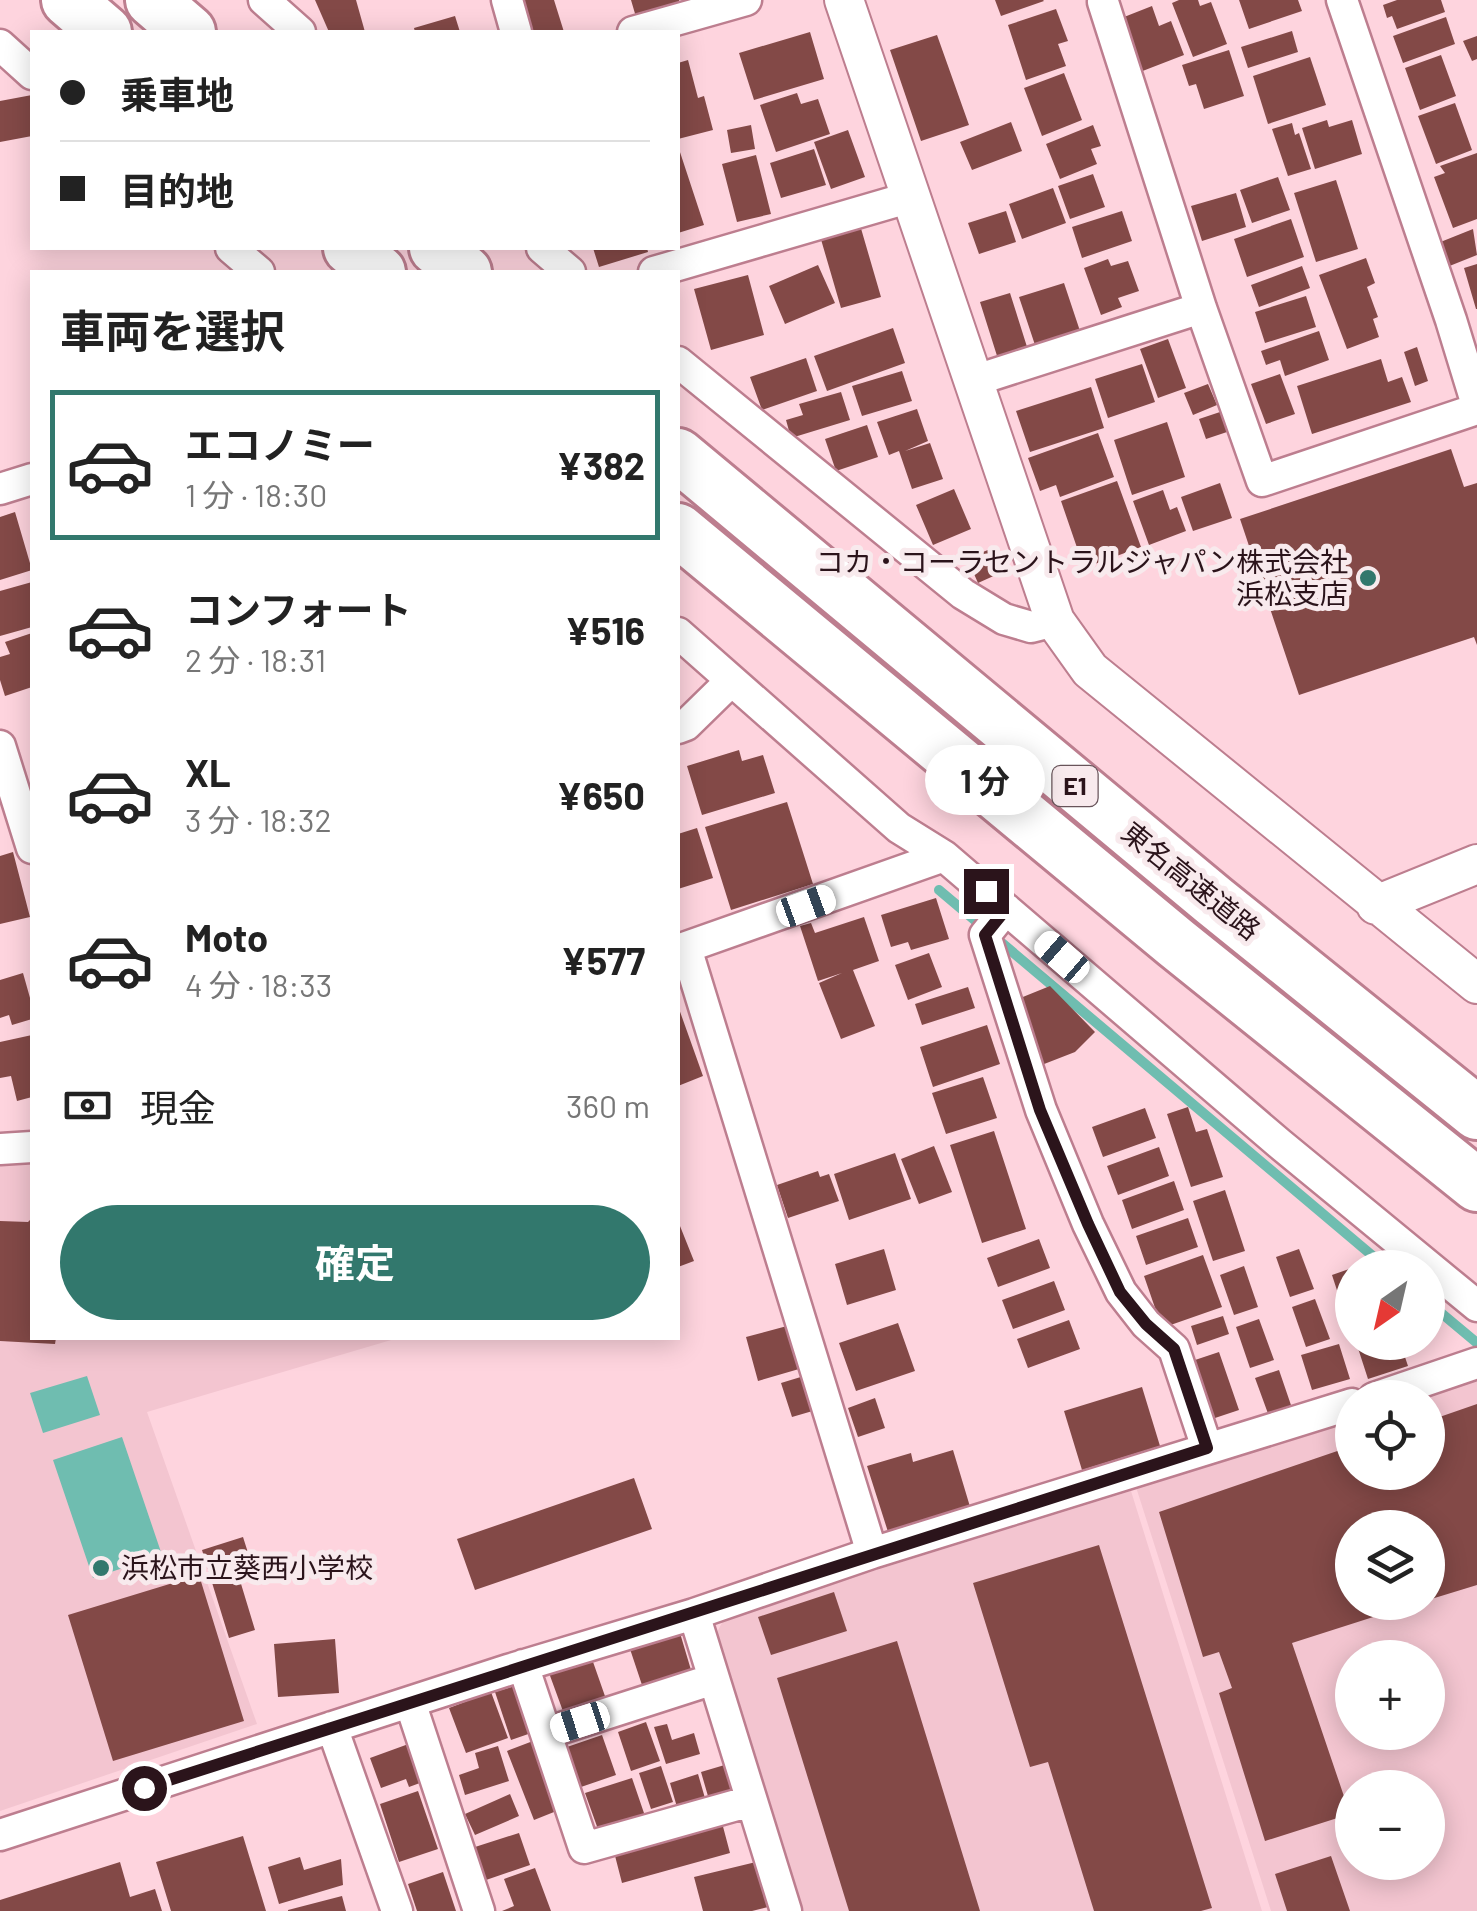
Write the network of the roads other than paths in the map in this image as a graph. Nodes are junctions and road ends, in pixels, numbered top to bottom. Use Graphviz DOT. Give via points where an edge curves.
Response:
graph roads {
  1 [pos="68,0"];
  2 [pos="152,0"];
  3 [pos="264,0"];
  4 [pos="507,0"];
  5 [pos="746,0"];
  6 [pos="844,0"];
  7 [pos="1342,0"];
  8 [pos="1105,1"];
  9 [pos="102,30"];
  10 [pos="187,30"];
  11 [pos="298,30"];
  12 [pos="515,30"];
  13 [pos="640,30"];
  14 [pos="0,45"];
  15 [pos="30,72"];
  16 [pos="911,197"];
  17 [pos="232,250"];
  18 [pos="352,250"];
  19 [pos="438,250"];
  20 [pos="544,250"];
  21 [pos="257,270"];
  22 [pos="377,270"];
  23 [pos="463,270"];
  24 [pos="568,270"];
  25 [pos="661,270"];
  26 [pos="1200,308"];
  27 [pos="1464,316"];
  28 [pos="680,364"];
  29 [pos="974,381"];
  30 [pos="1477,407"];
  31 [pos="680,456"];
  32 [pos="30,480"];
  33 [pos="0,490"];
  34 [pos="680,532"];
  35 [pos="1055,621"];
  36 [pos="680,635"];
  37 [pos="732,681"];
  38 [pos="680,727"];
  39 [pos="0,746"];
  40 [pos="30,842"];
  41 [pos="944,856"];
  42 [pos="1477,864"];
  43 [pos="1376,905"];
  44 [pos="996,922"];
  45 [pos="682,949"];
  46 [pos="1477,984"];
  47 [pos="1477,1113"];
  48 [pos="30,1147"];
  49 [pos="0,1150"];
  50 [pos="1477,1185"];
  51 [pos="1477,1306"];
  52 [pos="1477,1364"];
  53 [pos="1429,1380"];
  54 [pos="1335,1409"];
  55 [pos="1207,1448"];
  56 [pos="872,1552"];
  57 [pos="694,1614"];
  58 [pos="523,1665"];
  59 [pos="714,1679"];
  60 [pos="410,1702"];
  61 [pos="332,1727"];
  62 [pos="546,1733"];
  63 [pos="752,1801"];
  64 [pos="0,1835"];
  65 [pos="396,1911"];
  66 [pos="479,1911"];
  67 [pos="786,1911"];
  1 -- 9 [label="highway"];
  2 -- 10 [label="highway"];
  3 -- 11 [label="street"];
  4 -- 12 [label="street"];
  5 -- 13 [label="street"];
  6 -- 16 [label="street"];
  7 -- 27 [label="street"];
  8 -- 26 [label="street"];
  14 -- 15 [label="street"];
  16 -- 25 [label="street"];
  16 -- 29 [label="street"];
  17 -- 21 [label="street"];
  18 -- 22 [label="highway"];
  19 -- 23 [label="highway"];
  20 -- 24 [label="street"];
  26 -- 29 [label="street"];
  26 -- 30 [label="street" via="1262,481"];
  27 -- 30 [label="street"];
  28 -- 35 [label="street" via="963,594 1004,620 1031,627"];
  29 -- 35 [label="street"];
  31 -- 47 [label="highway, 東名高速道路 / E1"];
  32 -- 33 [label="street"];
  34 -- 50 [label="highway, 東名高速道路 / E1"];
  35 -- 43 [label="street" via="1090,670"];
  36 -- 37 [label="street"];
  37 -- 38 [label="street"];
  37 -- 41 [label="street" via="899,828"];
  39 -- 40 [label="street"];
  41 -- 44 [label="street"];
  41 -- 45 [label="street"];
  42 -- 43 [label="street"];
  43 -- 46 [label="street"];
  44 -- 51 [label="street"];
  44 -- 55 [label="street" via="1040,1110 1120,1292 1174,1349"];
  45 -- 56 [label="street"];
  48 -- 49 [label="street"];
  52 -- 53 [label="street"];
  54 -- 55 [label="street"];
  55 -- 56 [label="street"];
  56 -- 57 [label="street"];
  57 -- 58 [label="street"];
  57 -- 59 [label="street"];
  58 -- 60 [label="street"];
  58 -- 62 [label="street"];
  59 -- 62 [label="street"];
  59 -- 63 [label="street"];
  60 -- 61 [label="street"];
  60 -- 66 [label="street"];
  61 -- 64 [label="street"];
  61 -- 65 [label="street"];
  62 -- 63 [label="street" via="584,1848"];
  63 -- 67 [label="street"];
}
